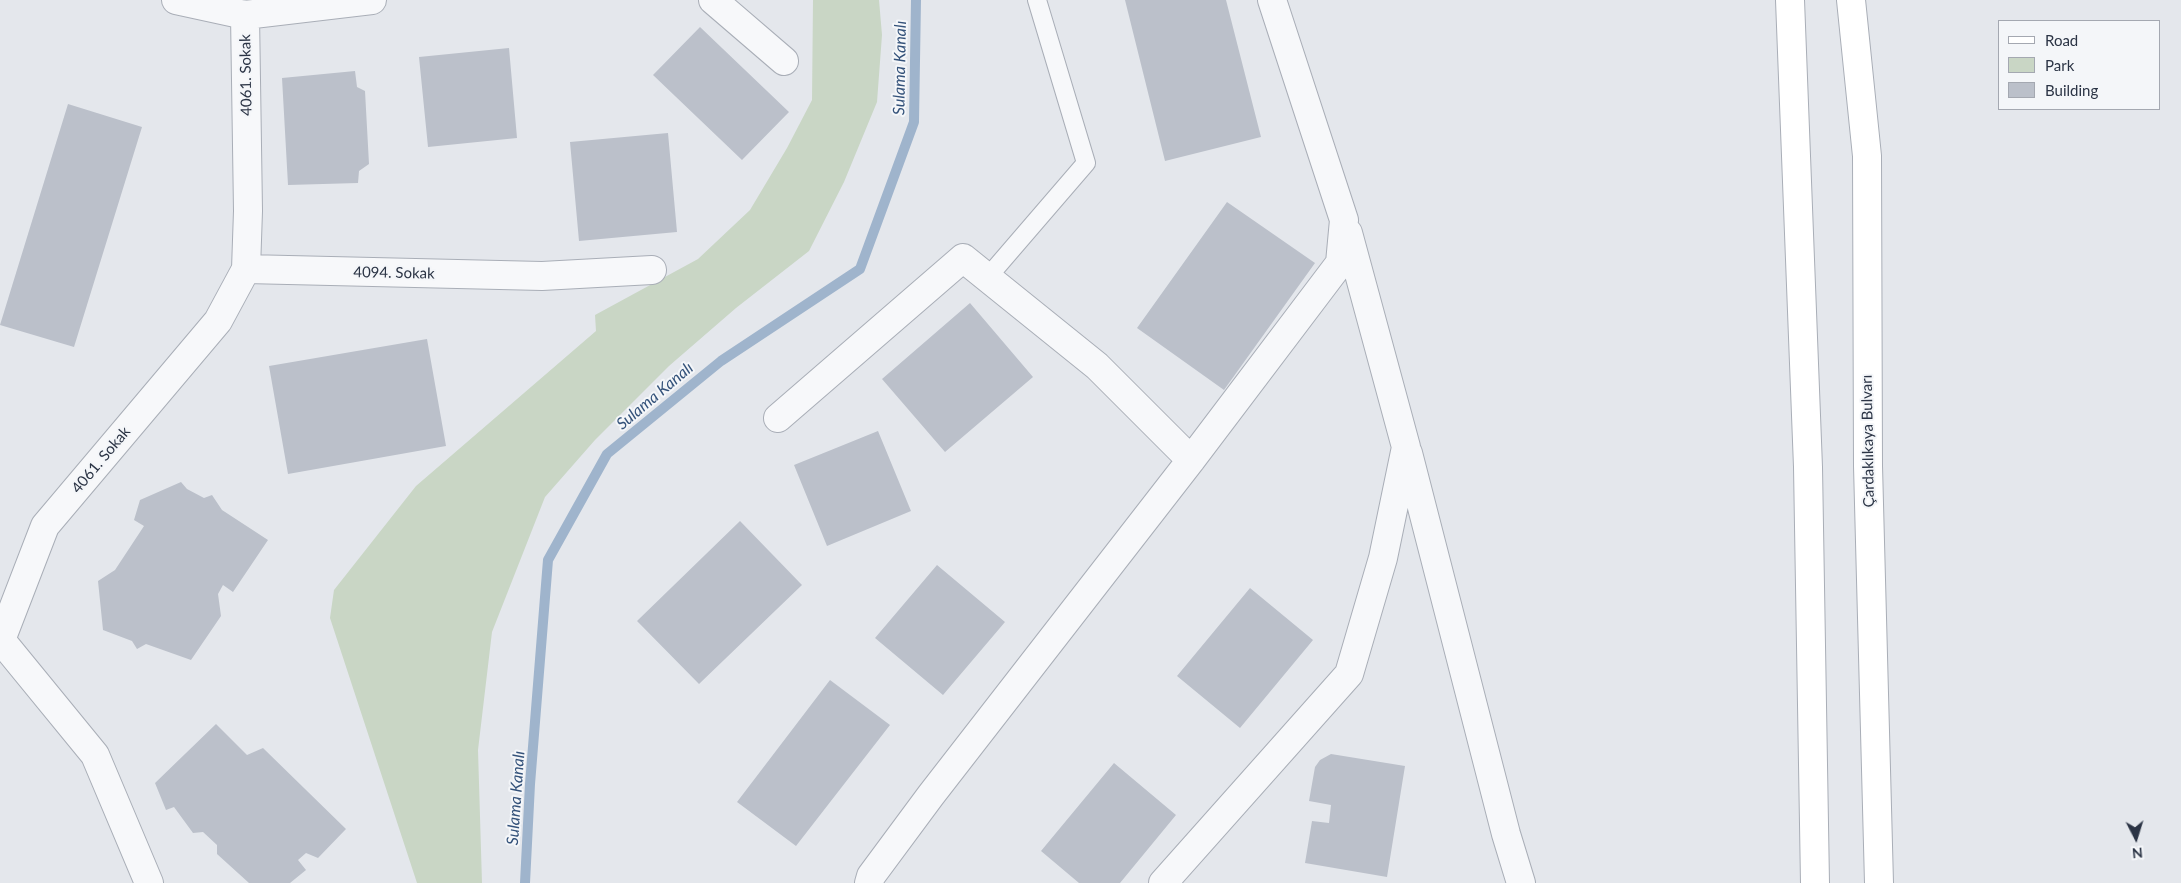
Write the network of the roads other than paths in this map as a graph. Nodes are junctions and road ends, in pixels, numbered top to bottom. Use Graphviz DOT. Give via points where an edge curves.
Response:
graph roads {
  1 [pos="176,0"];
  2 [pos="372,0"];
  3 [pos="713,0"];
  4 [pos="1036,0"];
  5 [pos="1272,0"];
  6 [pos="1790,0"];
  7 [pos="1851,0"];
  8 [pos="245,15"];
  9 [pos="784,61"];
  10 [pos="1344,220"];
  11 [pos="246,269"];
  12 [pos="652,270"];
  13 [pos="988,278"];
  14 [pos="778,418"];
  15 [pos="1406,447"];
  16 [pos="1192,460"];
  17 [pos="0,640"];
  18 [pos="149,883"];
  19 [pos="869,883"];
  20 [pos="1162,883"];
  21 [pos="1521,883"];
  22 [pos="1815,883"];
  23 [pos="1879,883"];
  1 -- 8 [label="street"];
  2 -- 8 [label="street"];
  3 -- 9 [label="street"];
  4 -- 13 [label="lane" via="1086,163"];
  5 -- 10 [label="street"];
  6 -- 22 [label="main road" via="1808,458"];
  7 -- 23 [label="main road, Çardaklıkaya Bulvarı" via="1867,156 1868,466"];
  8 -- 11 [label="street, 4061. Sokak"];
  10 -- 15 [label="street"];
  10 -- 16 [label="street" via="1340,263"];
  11 -- 12 [label="street, 4094. Sokak" via="542,276"];
  11 -- 17 [label="street, 4061. Sokak" via="218,321 45,526"];
  13 -- 14 [label="street" via="963,258"];
  13 -- 16 [label="street" via="1097,366"];
  15 -- 20 [label="street" via="1383,558 1349,674"];
  15 -- 21 [label="street"];
  16 -- 19 [label="street" via="931,795"];
  17 -- 18 [label="street, 4061. Sokak" via="95,755"];
}
